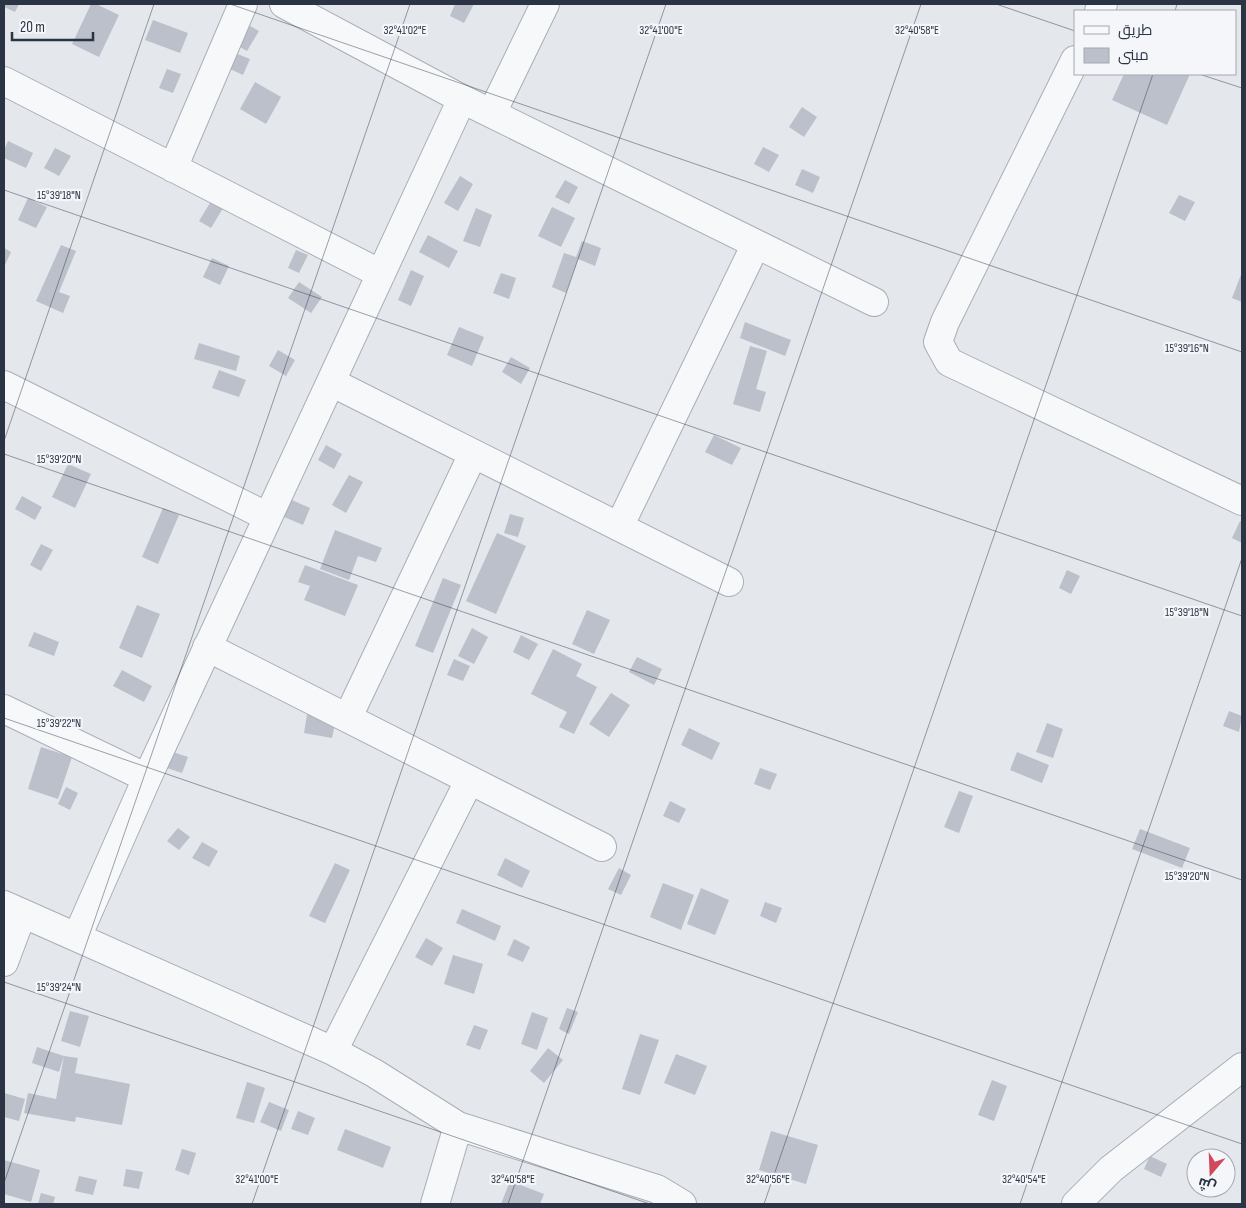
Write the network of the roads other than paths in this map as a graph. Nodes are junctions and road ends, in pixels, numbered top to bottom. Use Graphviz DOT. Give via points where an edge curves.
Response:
graph roads {
  1 [pos="243,4"];
  2 [pos="284,4"];
  3 [pos="545,4"];
  4 [pos="1074,62"];
  5 [pos="4,81"];
  6 [pos="462,99"];
  7 [pos="492,114"];
  8 [pos="173,168"];
  9 [pos="756,244"];
  10 [pos="381,274"];
  11 [pos="874,302"];
  12 [pos="331,382"];
  13 [pos="4,385"];
  14 [pos="473,454"];
  15 [pos="1242,501"];
  16 [pos="268,517"];
  17 [pos="619,527"];
  18 [pos="730,582"];
  19 [pos="207,647"];
  20 [pos="4,709"];
  21 [pos="348,717"];
  22 [pos="146,778"];
  23 [pos="469,781"];
  24 [pos="602,848"];
  25 [pos="13,909"];
  26 [pos="77,937"];
  27 [pos="4,962"];
  28 [pos="333,1051"];
  29 [pos="1242,1067"];
  30 [pos="458,1126"];
  31 [pos="435,1204"];
  32 [pos="682,1204"];
  33 [pos="1076,1204"];
  1 -- 8 [label="street"];
  2 -- 6 [label="street"];
  3 -- 7 [label="street"];
  4 -- 15 [label="street" via="938,342 949,362"];
  5 -- 8 [label="street"];
  6 -- 7 [label="street"];
  6 -- 10 [label="street"];
  7 -- 9 [label="street"];
  8 -- 10 [label="street"];
  9 -- 11 [label="street"];
  9 -- 17 [label="street"];
  10 -- 12 [label="street"];
  12 -- 14 [label="street"];
  12 -- 16 [label="street"];
  13 -- 16 [label="street"];
  14 -- 17 [label="street"];
  14 -- 21 [label="street"];
  16 -- 19 [label="street"];
  17 -- 18 [label="street"];
  19 -- 21 [label="street"];
  19 -- 22 [label="street"];
  20 -- 22 [label="street"];
  21 -- 23 [label="street"];
  22 -- 26 [label="street"];
  23 -- 24 [label="street"];
  23 -- 28 [label="street"];
  25 -- 26 [label="street"];
  25 -- 27 [label="street"];
  26 -- 28 [label="street"];
  28 -- 30 [label="street"];
  29 -- 33 [label="street" via="1111,1169"];
  30 -- 31 [label="street"];
  30 -- 32 [label="street" via="657,1190"];
}
